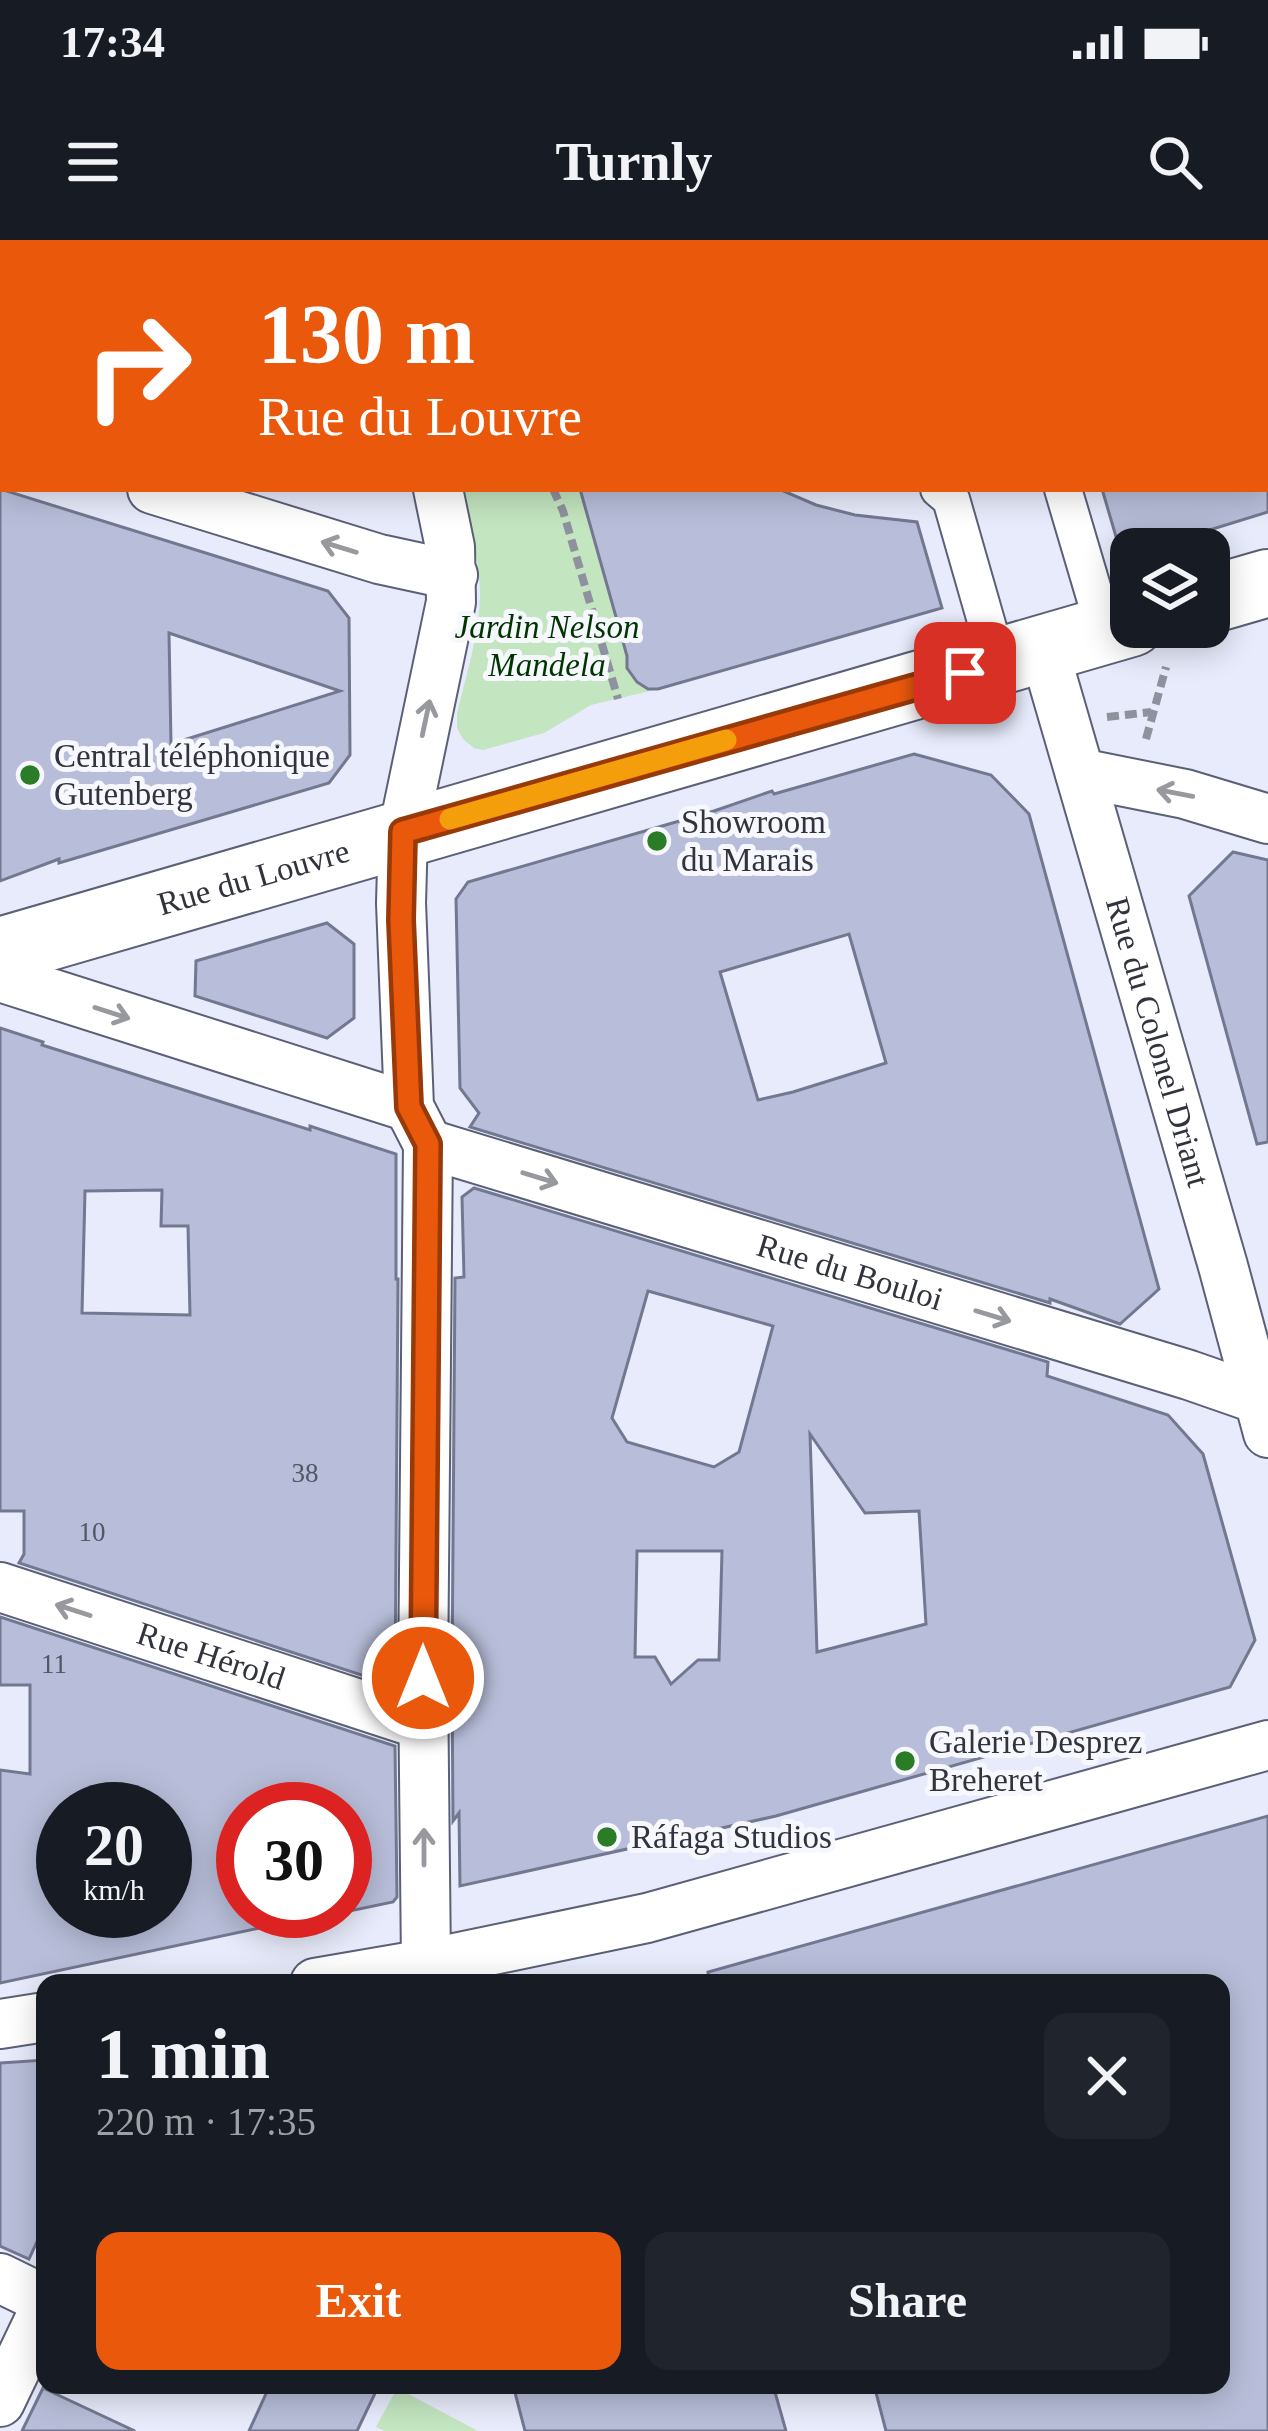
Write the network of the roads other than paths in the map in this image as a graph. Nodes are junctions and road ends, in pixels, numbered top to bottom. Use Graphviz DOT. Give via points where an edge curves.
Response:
graph roads {
  1 [pos="162,492"];
  2 [pos="439,492"];
  3 [pos="1064,492"];
  4 [pos="945,494"];
  5 [pos="453,575"];
  6 [pos="1268,583"];
  7 [pos="1110,586"];
  8 [pos="1230,594"];
  9 [pos="1110,640"];
  10 [pos="1021,656"];
  11 [pos="1080,773"];
  12 [pos="1268,819"];
  13 [pos="403,832"];
  14 [pos="0,951"];
  15 [pos="0,977"];
  16 [pos="418,1126"];
  17 [pos="1265,1412"];
  18 [pos="0,1587"];
  19 [pos="423,1725"];
  20 [pos="1268,1744"];
  21 [pos="426,1964"];
  22 [pos="368,1974"];
  23 [pos="36,2018"];
  24 [pos="0,2024"];
  25 [pos="0,2278"];
  26 [pos="36,2299"];
  27 [pos="36,2324"];
  28 [pos="0,2402"];
  5 -- 1 [label="street, one-way"];
  2 -- 5 [label="street"];
  3 -- 7 [label="street"];
  4 -- 10 [label="street"];
  13 -- 5 [label="street, one-way"];
  6 -- 8 [label="main road"];
  9 -- 10 [label="main road, Rue du Louvre"];
  10 -- 11 [label="street, Rue du Colonel Driant"];
  10 -- 13 [label="main road, Rue du Louvre"];
  12 -- 11 [label="street, one-way"];
  11 -- 17 [label="street, Rue du Colonel Driant"];
  13 -- 14 [label="main road, Rue du Louvre"];
  13 -- 16 [label="street" via="401,920"];
  15 -- 16 [label="street, Rue du Bouloi, one-way"];
  16 -- 17 [label="street, Rue du Bouloi, one-way" via="1189,1375"];
  16 -- 19 [label="street"];
  19 -- 18 [label="street, Rue Hérold, one-way"];
  21 -- 19 [label="street, one-way"];
  20 -- 21 [label="street" via="647,1918"];
  21 -- 22 [label="street"];
  23 -- 24 [label="street"];
  25 -- 26 [label="street"];
  27 -- 28 [label="street"];
}
